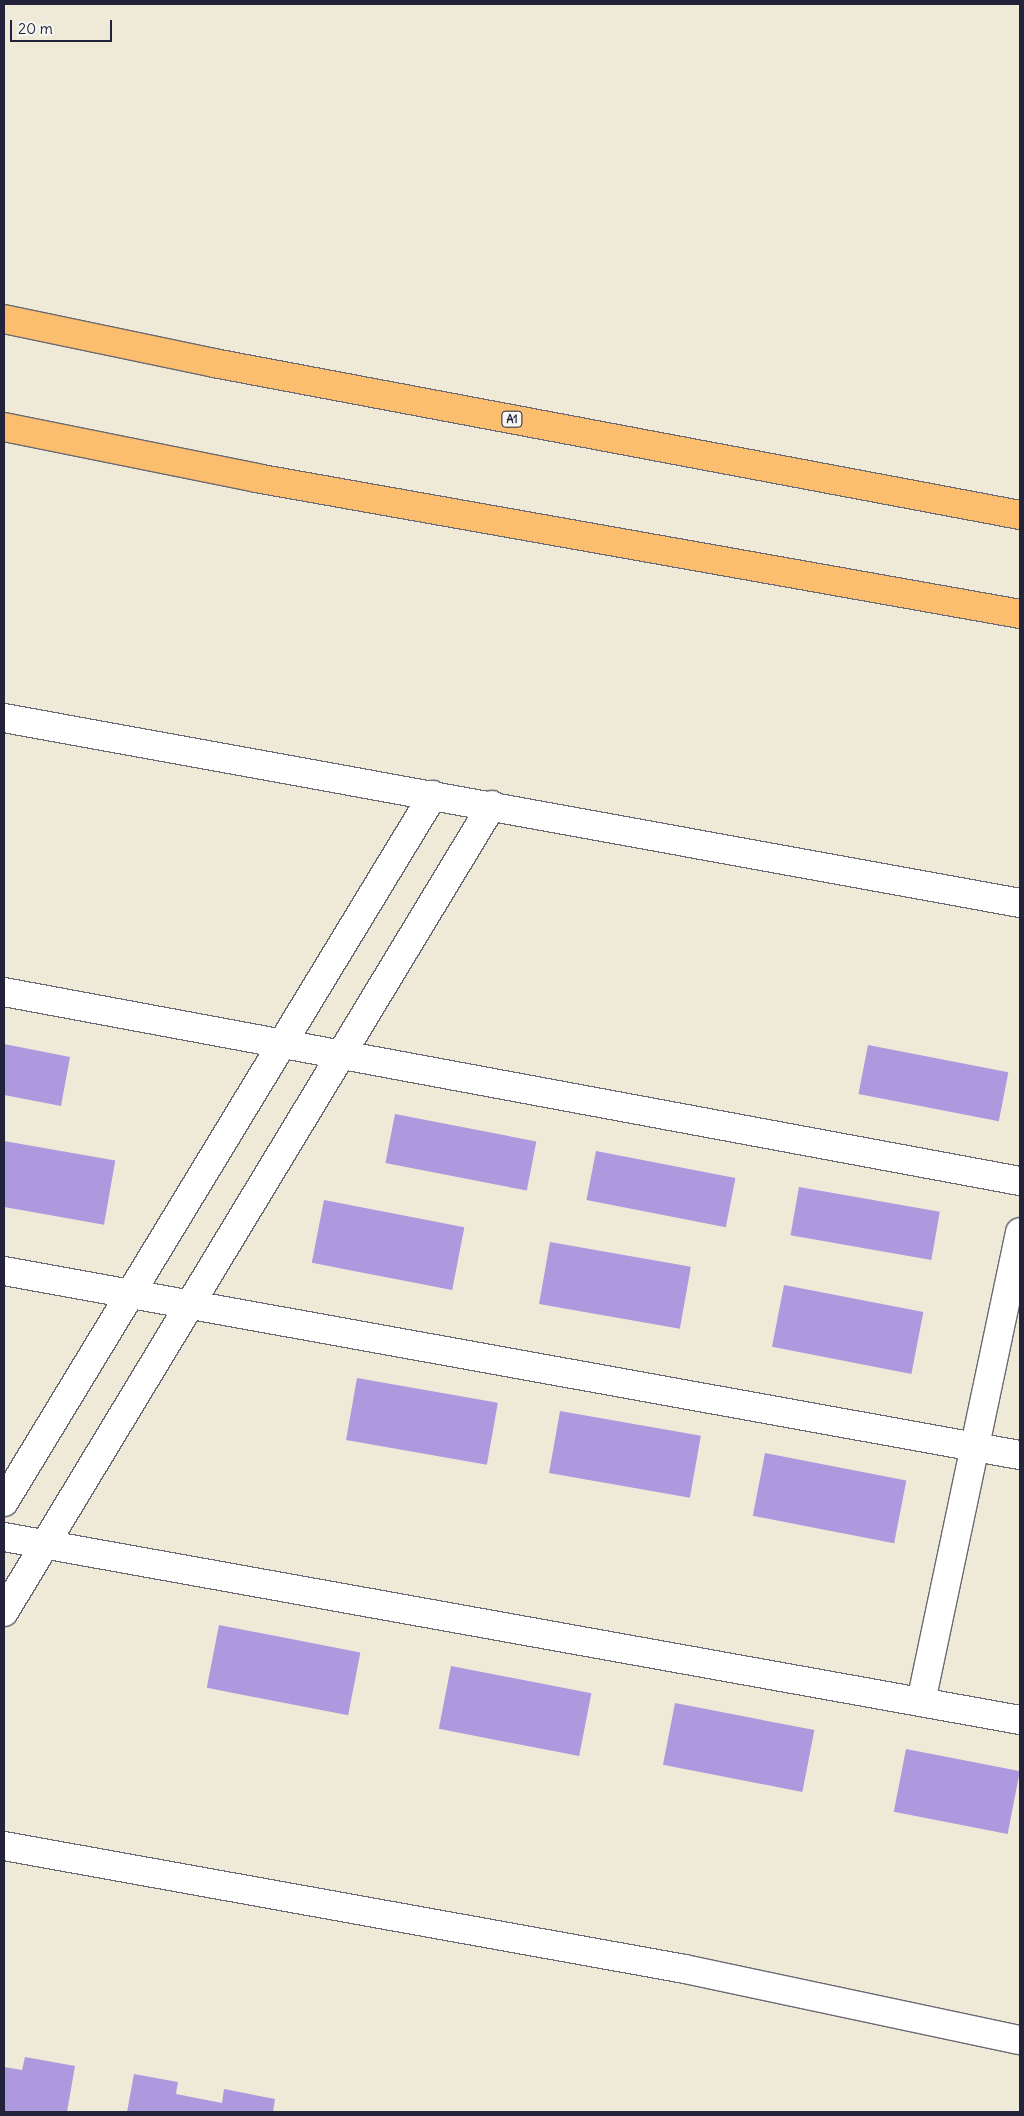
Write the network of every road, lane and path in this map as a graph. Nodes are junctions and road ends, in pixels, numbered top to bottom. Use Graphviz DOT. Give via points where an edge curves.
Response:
graph roads {
  1 [pos="4,319"];
  2 [pos="4,427"];
  3 [pos="1020,514"];
  4 [pos="1020,614"];
  5 [pos="4,718"];
  6 [pos="433,795"];
  7 [pos="492,805"];
  8 [pos="1020,903"];
  9 [pos="4,992"];
  10 [pos="282,1044"];
  11 [pos="341,1055"];
  12 [pos="1020,1181"];
  13 [pos="1020,1232"];
  14 [pos="4,1271"];
  15 [pos="131,1294"];
  16 [pos="190,1304"];
  17 [pos="975,1446"];
  18 [pos="1020,1455"];
  19 [pos="4,1502"];
  20 [pos="4,1537"];
  21 [pos="45,1544"];
  22 [pos="4,1612"];
  23 [pos="921,1702"];
  24 [pos="1020,1720"];
  25 [pos="4,1846"];
  26 [pos="1020,2040"];
  1 -- 3 [label="highway, A1" via="214,363"];
  2 -- 4 [label="highway" via="256,478"];
  5 -- 6 [label="street"];
  6 -- 7 [label="street"];
  6 -- 10 [label="street"];
  7 -- 8 [label="street"];
  7 -- 11 [label="street"];
  9 -- 10 [label="street"];
  10 -- 11 [label="street"];
  10 -- 15 [label="street"];
  11 -- 12 [label="street"];
  11 -- 16 [label="street"];
  13 -- 17 [label="street"];
  14 -- 15 [label="street"];
  15 -- 16 [label="street"];
  15 -- 19 [label="street"];
  16 -- 17 [label="street"];
  16 -- 21 [label="street"];
  17 -- 18 [label="street"];
  17 -- 23 [label="street"];
  20 -- 21 [label="street"];
  21 -- 22 [label="street"];
  21 -- 23 [label="street"];
  23 -- 24 [label="street"];
  25 -- 26 [label="street" via="685,1969"];
}
